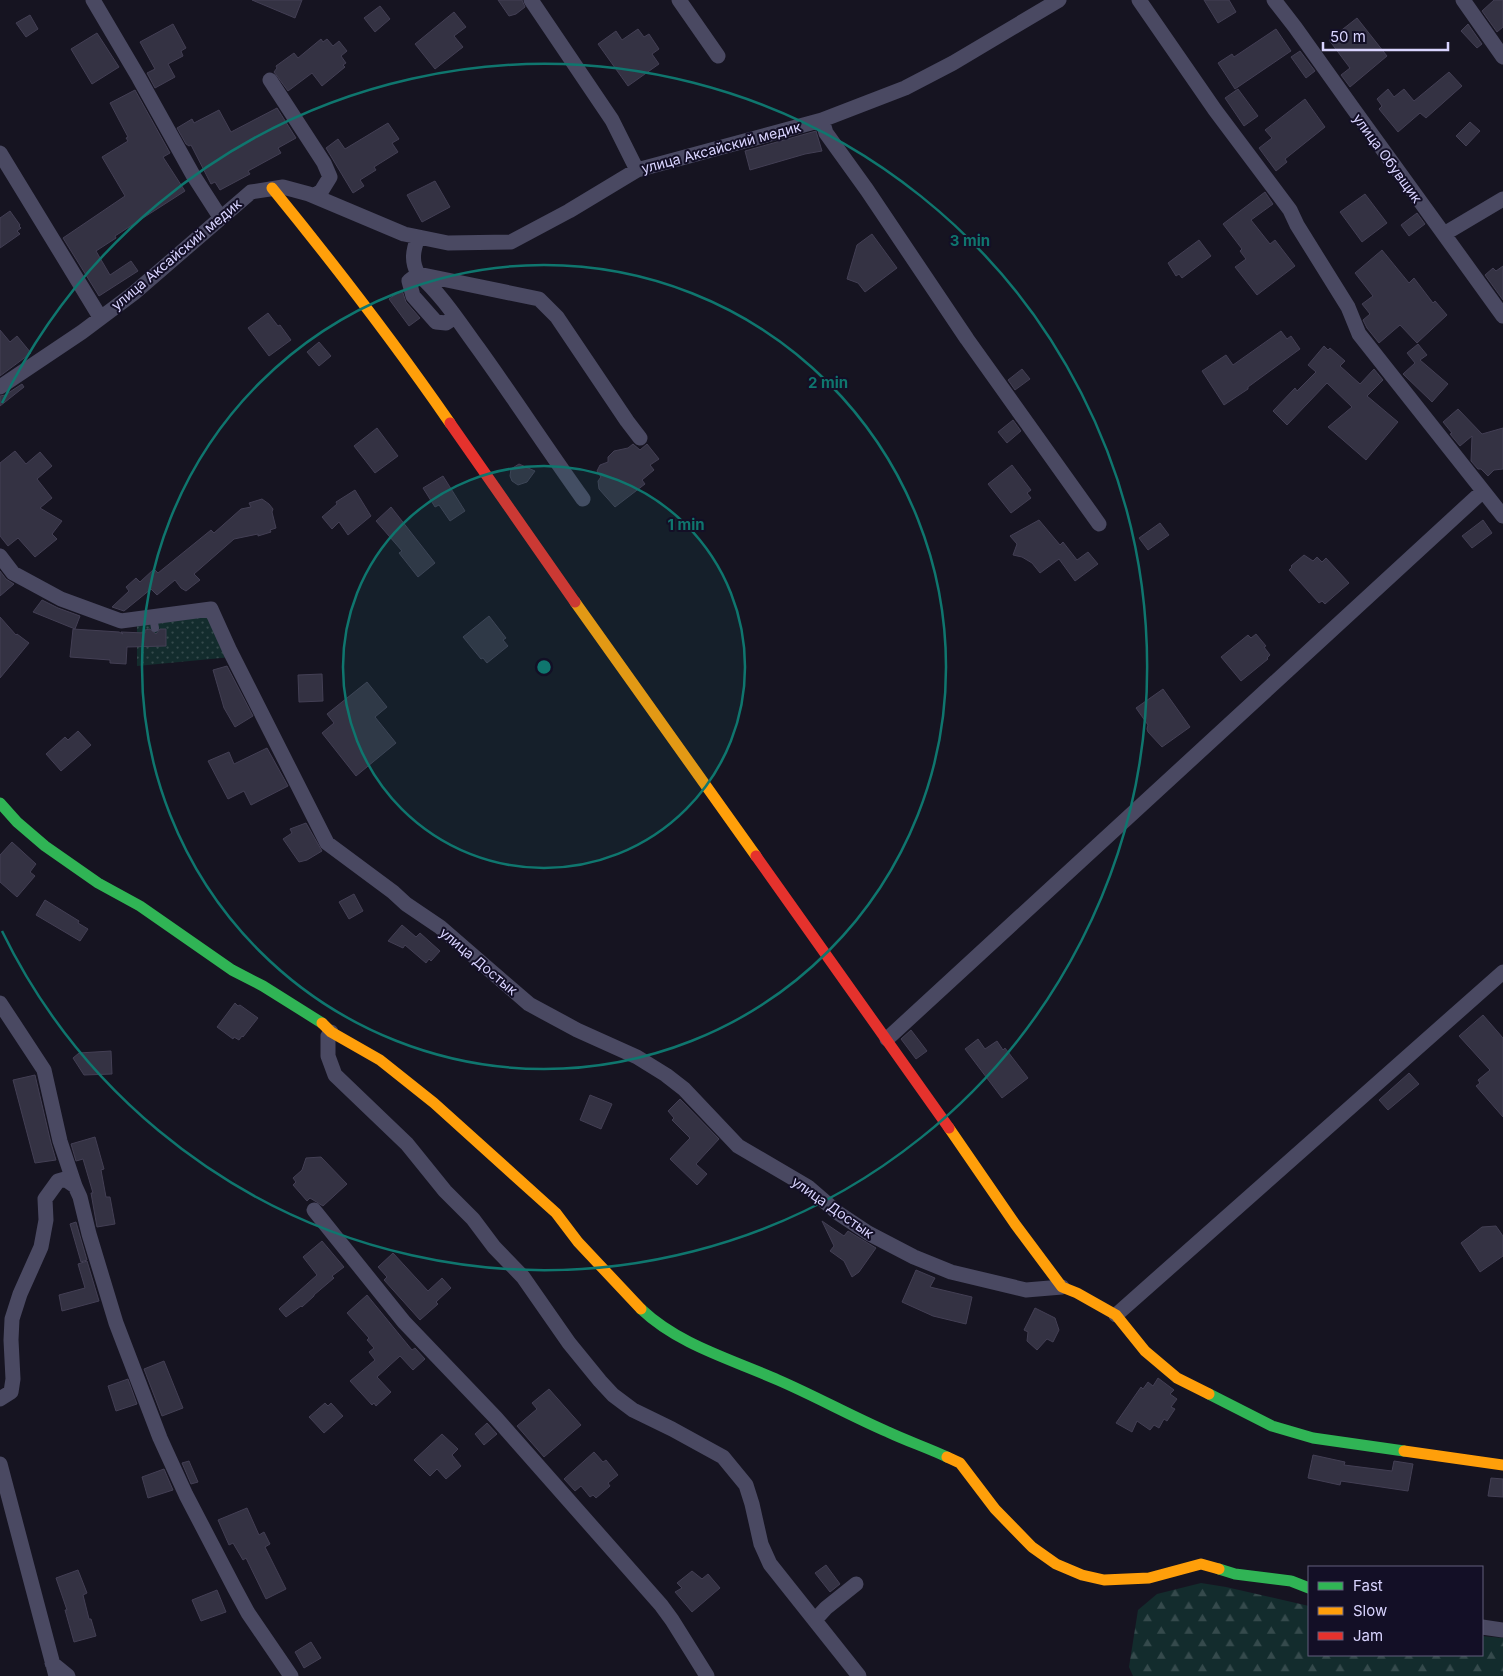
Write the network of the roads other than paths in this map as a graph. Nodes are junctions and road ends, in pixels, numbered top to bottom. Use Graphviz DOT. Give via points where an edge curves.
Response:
graph roads {
  1 [pos="93,0"];
  2 [pos="531,0"];
  3 [pos="679,0"];
  4 [pos="1059,0"];
  5 [pos="1139,0"];
  6 [pos="1274,0"];
  7 [pos="1463,0"];
  8 [pos="718,56"];
  9 [pos="1503,56"];
  10 [pos="270,80"];
  11 [pos="822,120"];
  12 [pos="0,153"];
  13 [pos="637,170"];
  14 [pos="272,188"];
  15 [pos="315,196"];
  16 [pos="1503,200"];
  17 [pos="220,217"];
  18 [pos="1444,234"];
  19 [pos="418,237"];
  20 [pos="418,274"];
  21 [pos="455,316"];
  22 [pos="1503,316"];
  23 [pos="100,317"];
  24 [pos="0,387"];
  25 [pos="640,438"];
  26 [pos="1483,491"];
  27 [pos="583,499"];
  28 [pos="1503,516"];
  29 [pos="1099,524"];
  30 [pos="0,556"];
  31 [pos="0,803"];
  32 [pos="1503,972"];
  33 [pos="0,1003"];
  34 [pos="331,1032"];
  35 [pos="887,1039"];
  36 [pos="64,1154"];
  37 [pos="53,1185"];
  38 [pos="75,1186"];
  39 [pos="314,1210"];
  40 [pos="1062,1287"];
  41 [pos="1116,1315"];
  42 [pos="0,1399"];
  43 [pos="0,1464"];
  44 [pos="1503,1465"];
  45 [pos="856,1584"];
  46 [pos="1308,1588"];
  47 [pos="815,1620"];
  48 [pos="1483,1627"];
  49 [pos="1503,1630"];
  50 [pos="54,1670"];
  51 [pos="68,1676"];
  52 [pos="291,1676"];
  53 [pos="707,1676"];
  54 [pos="860,1676"];
  1 -- 17 [label="street"];
  2 -- 13 [label="street" via="612,120"];
  3 -- 8 [label="street"];
  4 -- 11 [label="street, улица Аксайский медик" via="906,88"];
  5 -- 26 [label="street" via="1215,110 1290,210 1348,307 1359,334"];
  6 -- 18 [label="street, улица Обувщик"];
  7 -- 9 [label="street"];
  10 -- 15 [label="street" via="330,177"];
  11 -- 13 [label="street, улица Аксайский медик"];
  11 -- 29 [label="street" via="826,133 967,339"];
  12 -- 23 [label="street"];
  13 -- 19 [label="street, улица Аксайский медик" via="511,242 448,244"];
  14 -- 15 [label="street, улица Аксайский медик" via="283,187"];
  14 -- 17 [label="street, улица Аксайский медик" via="251,192"];
  14 -- 35 [label="street" via="419,378 601,640"];
  15 -- 19 [label="street, улица Аксайский медик"];
  16 -- 18 [label="street"];
  17 -- 23 [label="street, улица Аксайский медик" via="134,293"];
  18 -- 22 [label="street, улица Обувщик"];
  19 -- 20 [label="street" via="413,252"];
  20 -- 21 [label="street" via="433,287"];
  20 -- 21 [label="street" via="409,281 413,296 424,309 436,322 446,323"];
  20 -- 25 [label="street" via="539,299 557,317"];
  21 -- 27 [label="street"];
  23 -- 24 [label="street, улица Аксайский медик"];
  26 -- 28 [label="street"];
  26 -- 35 [label="street"];
  30 -- 40 [label="street, улица Достык" via="14,573 61,599 121,621 154,622 211,609 327,843 440,927 529,1004 666,1075 684,1089 738,1146 808,1186 838,1213 880,1240 951,1272 1026,1290"];
  31 -- 34 [label="street" via="45,846 98,883 140,906 232,970 319,1020"];
  32 -- 41 [label="street"];
  33 -- 36 [label="street" via="44,1070"];
  34 -- 46 [label="street" via="387,1066 502,1162 556,1213 591,1256 656,1323 676,1336 960,1463 1018,1534 1056,1564 1104,1580 1149,1578 1201,1564 1235,1574 1291,1581"];
  34 -- 47 [label="street" via="328,1056 335,1075 407,1144 445,1191 473,1219 523,1277 569,1343 613,1395 633,1410 723,1457 746,1485 761,1544 770,1564"];
  35 -- 40 [label="street" via="1014,1224"];
  36 -- 37 [label="street"];
  36 -- 38 [label="street"];
  37 -- 38 [label="street" via="65,1179"];
  37 -- 42 [label="street" via="45,1199 46,1220 41,1247 12,1319 14,1379 11,1392"];
  38 -- 52 [label="street" via="116,1324 160,1438 235,1589"];
  39 -- 53 [label="street" via="404,1322 496,1418 661,1605"];
  40 -- 41 [label="street"];
  41 -- 44 [label="street" via="1145,1351 1177,1378 1272,1426 1313,1438"];
  43 -- 50 [label="street"];
  45 -- 47 [label="street"];
  47 -- 54 [label="street"];
  48 -- 49 [label="street"];
  50 -- 51 [label="street"];
}
